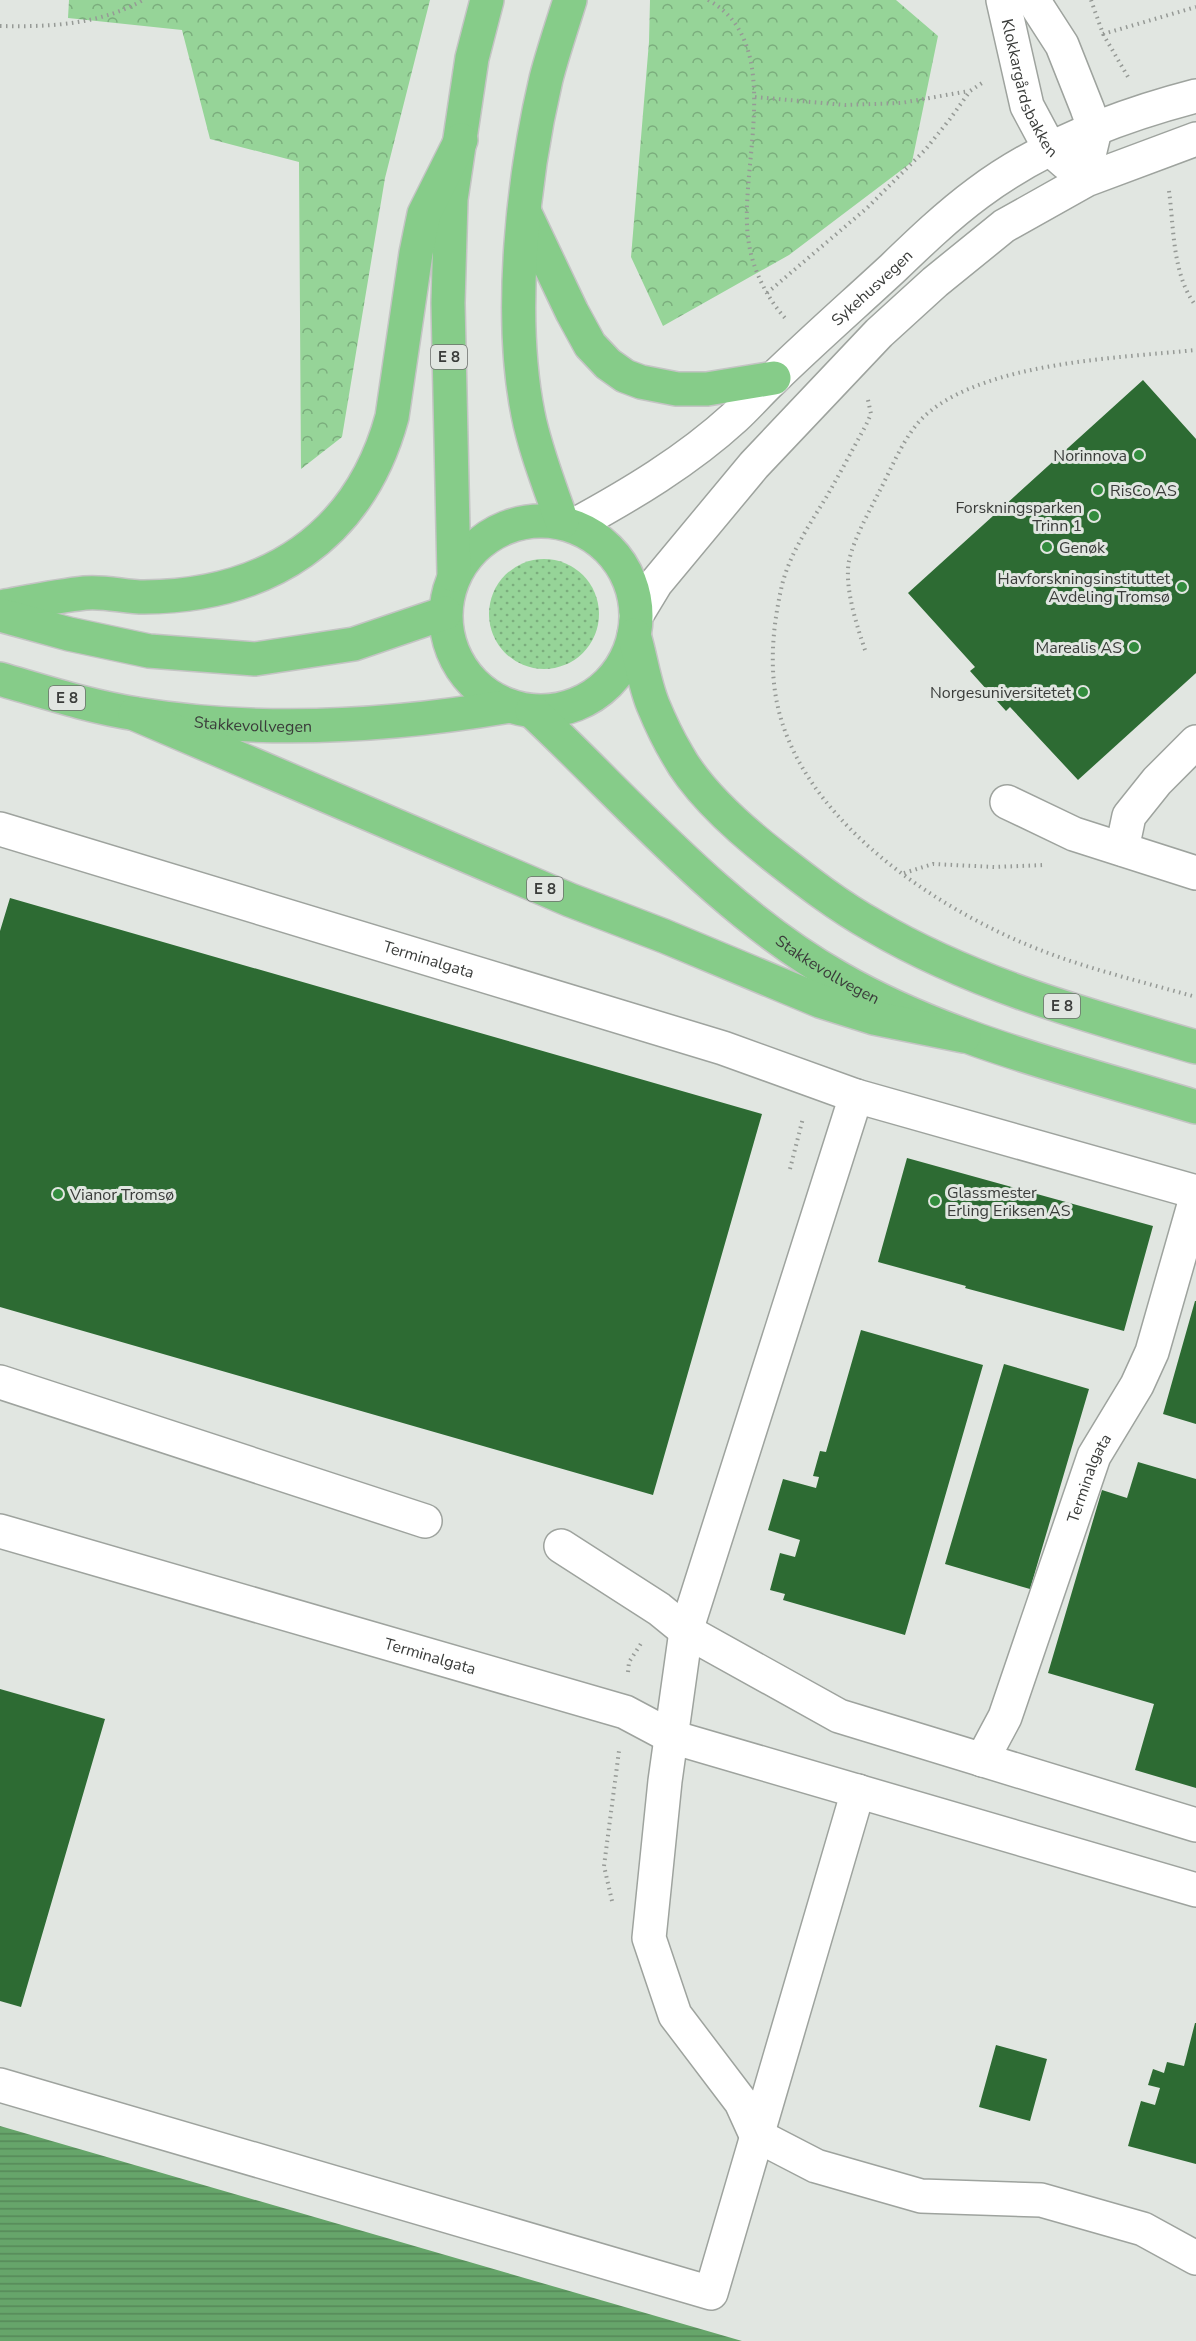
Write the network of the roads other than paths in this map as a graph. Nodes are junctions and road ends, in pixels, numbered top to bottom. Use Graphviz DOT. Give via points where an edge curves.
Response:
graph roads {
  1 [pos="487,0"];
  2 [pos="570,0"];
  3 [pos="1003,0"];
  4 [pos="1034,0"];
  5 [pos="1196,96"];
  6 [pos="1095,129"];
  7 [pos="1196,139"];
  8 [pos="461,140"];
  9 [pos="1050,149"];
  10 [pos="1086,180"];
  11 [pos="524,211"];
  12 [pos="774,378"];
  13 [pos="567,524"];
  14 [pos="454,575"];
  15 [pos="0,607"];
  16 [pos="445,614"];
  17 [pos="0,615"];
  18 [pos="635,625"];
  19 [pos="0,680"];
  20 [pos="521,708"];
  21 [pos="135,714"];
  22 [pos="1196,742"];
  23 [pos="1007,802"];
  24 [pos="0,830"];
  25 [pos="1122,849"];
  26 [pos="1196,873"];
  27 [pos="964,1036"];
  28 [pos="1196,1047"];
  29 [pos="856,1096"];
  30 [pos="1196,1107"];
  31 [pos="1196,1192"];
  32 [pos="1196,1198"];
  33 [pos="0,1382"];
  34 [pos="425,1521"];
  35 [pos="0,1530"];
  36 [pos="561,1546"];
  37 [pos="687,1631"];
  38 [pos="672,1737"];
  39 [pos="982,1760"];
  40 [pos="858,1791"];
  41 [pos="1196,1824"];
  42 [pos="1196,1890"];
  43 [pos="0,2085"];
  44 [pos="756,2135"];
  45 [pos="1196,2258"];
  1 -- 8 [label="highway, E 8" via="472,58"];
  2 -- 11 [label="highway" via="547,78"];
  3 -- 9 [label="street, Klokkargårdsbakken" via="1027,106"];
  4 -- 6 [label="street, Klokkargårdsbakken" via="1062,45"];
  5 -- 6 [label="street, Sykehusvegen"];
  6 -- 9 [label="street, Sykehusvegen"];
  6 -- 10 [label="street, Klokkargårdsbakken"];
  7 -- 10 [label="street"];
  8 -- 14 [label="highway, E 8" via="451,199 448,303"];
  8 -- 15 [label="highway, E 8" via="424,214 392,417 384,444 369,478 332,527 274,570 214,590 144,597 88,593"];
  9 -- 10 [label="street, Klokkargårdsbakken"];
  9 -- 12 [label="street, Sykehusvegen" via="978,192"];
  10 -- 18 [label="street" via="1004,226 958,261 879,333 754,465 656,583"];
  11 -- 12 [label="highway" via="590,345 625,376 677,389 706,389"];
  11 -- 13 [label="highway" via="519,301 521,372 528,416"];
  12 -- 13 [label="street, Sykehusvegen" via="734,418 661,474 619,501"];
  13 -- 14 [label="highway, E 8" via="530,520 499,529 472,548"];
  13 -- 18 [label="highway, E 8" via="594,536 625,571 634,592"];
  14 -- 16 [label="highway, E 8"];
  16 -- 17 [label="highway" via="354,644 255,659 149,651"];
  16 -- 20 [label="highway, E 8" via="456,660 470,680 488,695"];
  18 -- 20 [label="highway, E 8" via="627,657 598,692 578,704 555,710"];
  18 -- 28 [label="highway, E 8" via="652,704 691,775 734,822 830,899 874,927 988,981"];
  19 -- 21 [label="highway, Stakkevollvegen / E 8"];
  20 -- 21 [label="highway, Stakkevollvegen / E 8" via="441,718 285,728"];
  20 -- 27 [label="highway, Stakkevollvegen / E 8" via="749,916 838,978"];
  21 -- 27 [label="highway, E 8" via="820,1002 874,1018"];
  22 -- 25 [label="street" via="1129,816"];
  23 -- 25 [label="street" via="1074,834"];
  24 -- 29 [label="street, Terminalgata" via="711,1045"];
  25 -- 26 [label="street"];
  27 -- 30 [label="highway, Stakkevollvegen / E 8"];
  29 -- 31 [label="street, Terminalgata"];
  29 -- 37 [label="street"];
  32 -- 39 [label="street, Terminalgata" via="1152,1352 1094,1456 1005,1717"];
  33 -- 34 [label="street"];
  35 -- 38 [label="street, Terminalgata" via="625,1712"];
  36 -- 37 [label="street"];
  37 -- 38 [label="street"];
  37 -- 39 [label="street" via="839,1716"];
  38 -- 40 [label="street, Terminalgata"];
  38 -- 44 [label="street" via="649,1938 675,2015 741,2102"];
  39 -- 41 [label="street"];
  40 -- 42 [label="street, Terminalgata"];
  40 -- 44 [label="street"];
  43 -- 44 [label="street" via="711,2293"];
  44 -- 45 [label="street" via="816,2166 921,2196 1041,2200 1143,2229"];
}
